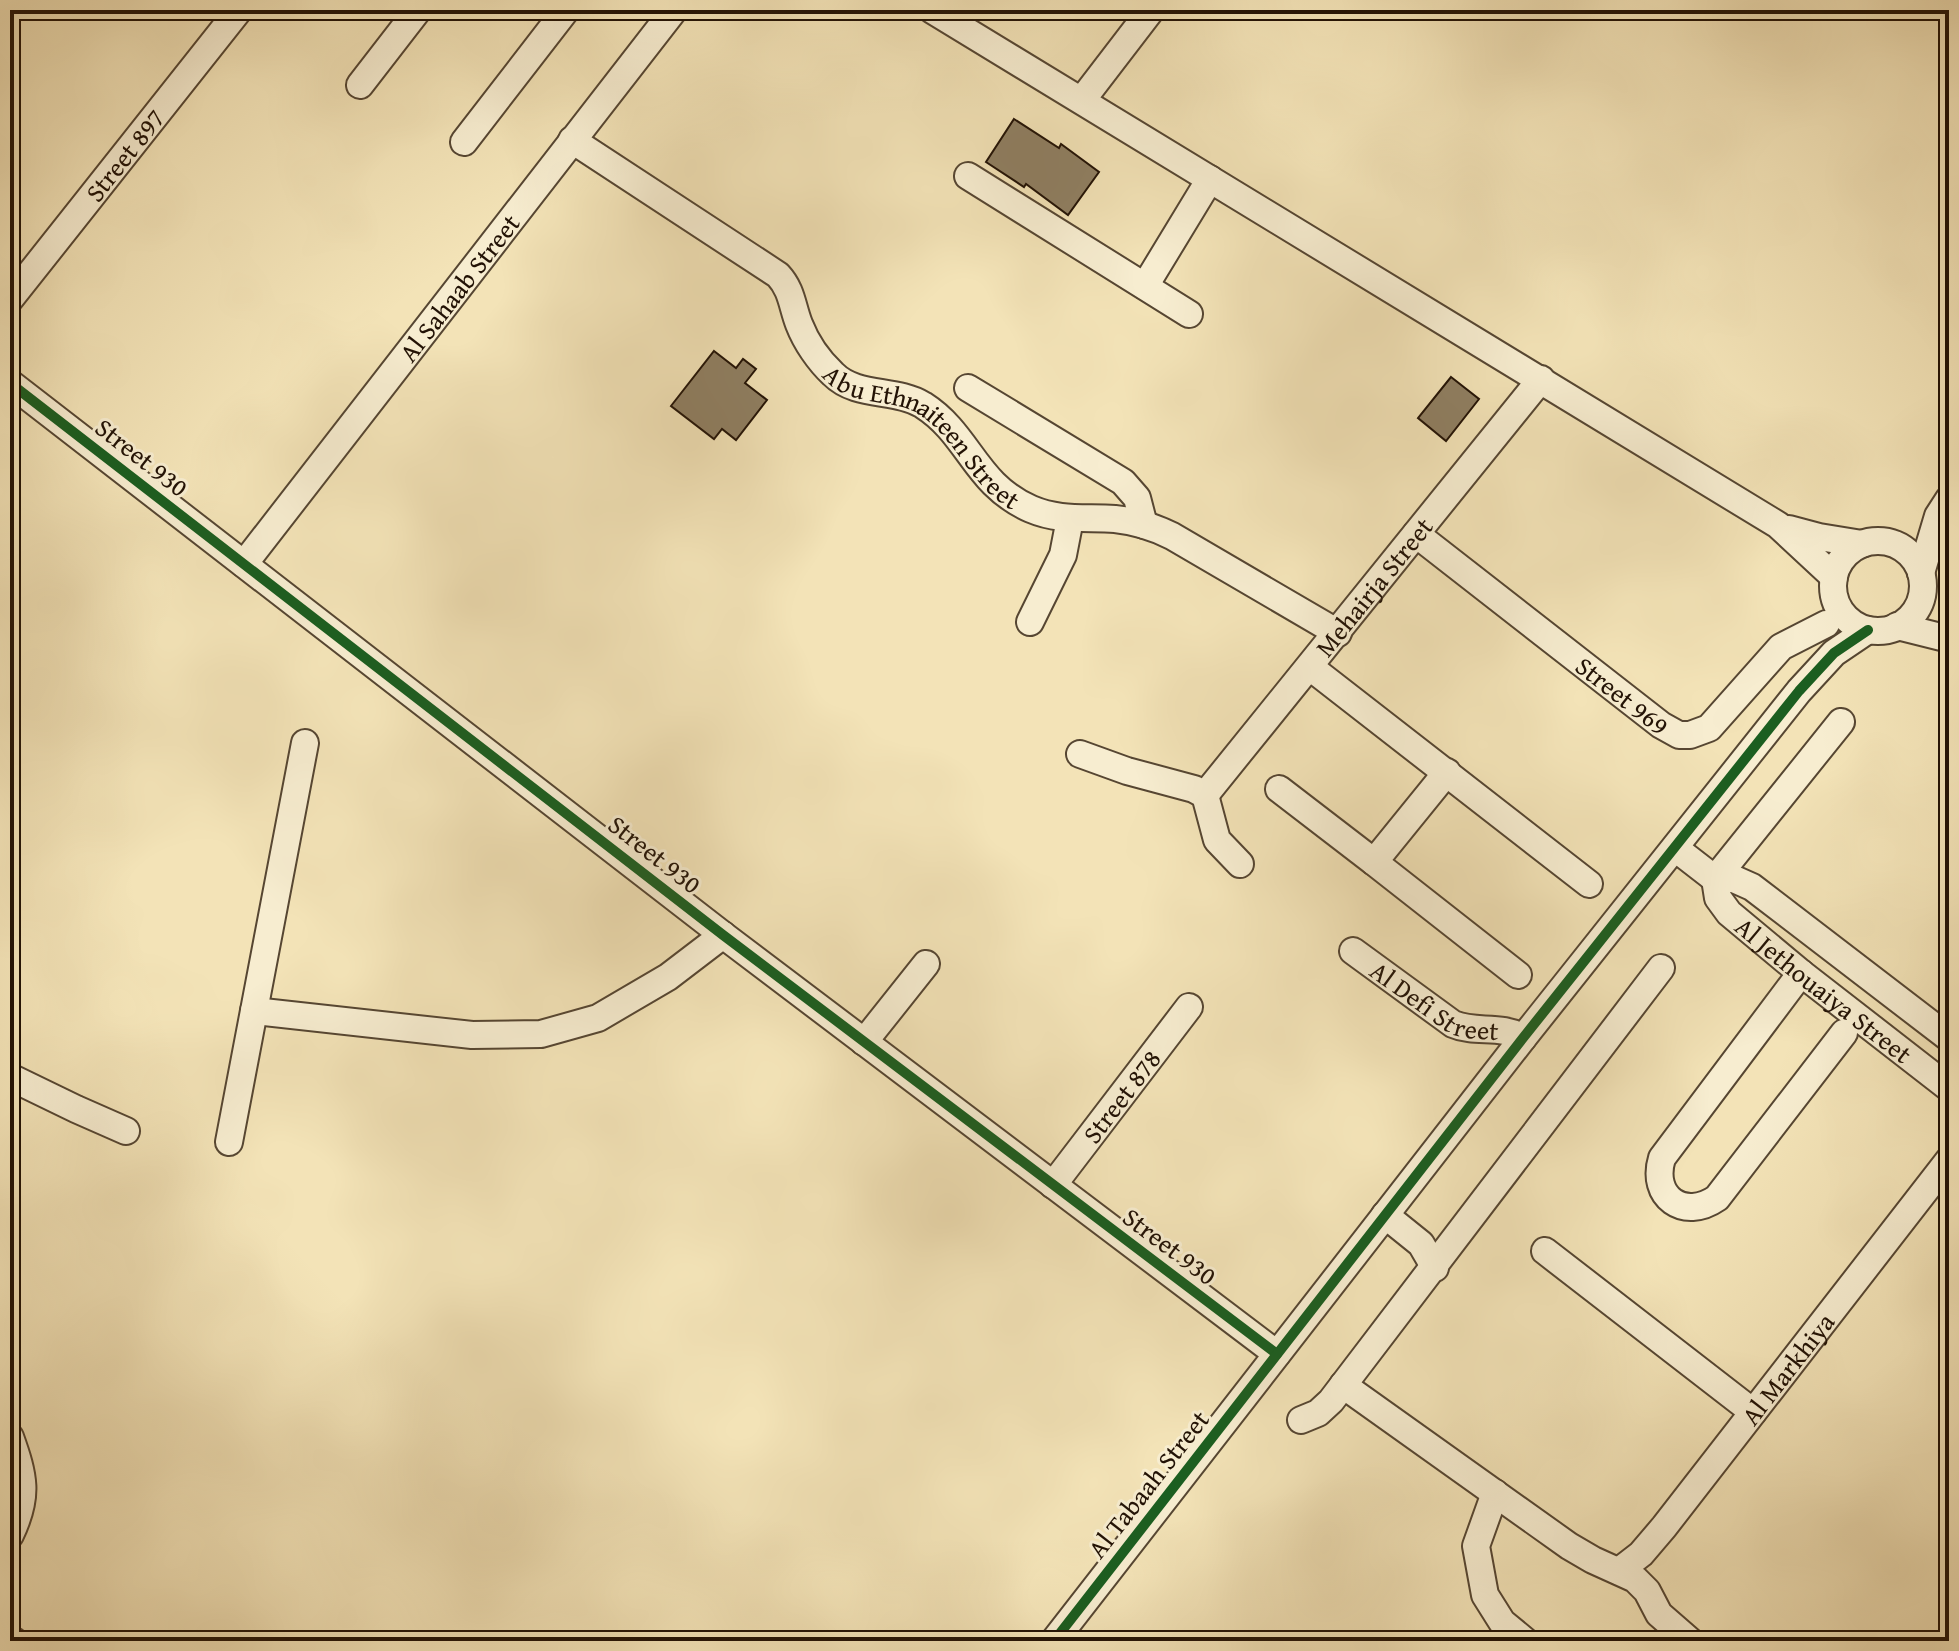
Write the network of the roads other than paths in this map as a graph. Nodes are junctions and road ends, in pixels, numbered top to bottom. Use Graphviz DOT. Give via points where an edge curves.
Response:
graph roads {
  1 [pos="239,10"];
  2 [pos="418,10"];
  3 [pos="566,10"];
  4 [pos="674,10"];
  5 [pos="932,10"];
  6 [pos="1151,10"];
  7 [pos="360,85"];
  8 [pos="1082,100"];
  9 [pos="572,140"];
  10 [pos="464,142"];
  11 [pos="968,176"];
  12 [pos="1210,179"];
  13 [pos="1145,286"];
  14 [pos="10,299"];
  15 [pos="1189,314"];
  16 [pos="1541,379"];
  17 [pos="10,383"];
  18 [pos="968,388"];
  19 [pos="1943,508"];
  20 [pos="1070,519"];
  21 [pos="1144,525"];
  22 [pos="1778,525"];
  23 [pos="1416,534"];
  24 [pos="1874,542"];
  25 [pos="244,564"];
  26 [pos="1921,585"];
  27 [pos="1834,587"];
  28 [pos="1030,622"];
  29 [pos="1826,624"];
  30 [pos="1897,626"];
  31 [pos="1868,630"];
  32 [pos="1949,631"];
  33 [pos="1338,633"];
  34 [pos="1949,639"];
  35 [pos="1310,667"];
  36 [pos="1799,691"];
  37 [pos="1841,722"];
  38 [pos="305,743"];
  39 [pos="1080,754"];
  40 [pos="1447,772"];
  41 [pos="1279,789"];
  42 [pos="1205,795"];
  43 [pos="1675,848"];
  44 [pos="1374,862"];
  45 [pos="1240,864"];
  46 [pos="1715,879"];
  47 [pos="1589,884"];
  48 [pos="723,935"];
  49 [pos="1353,951"];
  50 [pos="926,964"];
  51 [pos="1661,968"];
  52 [pos="1801,973"];
  53 [pos="1518,975"];
  54 [pos="1189,1007"];
  55 [pos="254,1011"];
  56 [pos="1844,1033"];
  57 [pos="1523,1038"];
  58 [pos="1949,1038"];
  59 [pos="864,1042"];
  60 [pos="10,1077"];
  61 [pos="1949,1088"];
  62 [pos="126,1131"];
  63 [pos="229,1142"];
  64 [pos="1949,1160"];
  65 [pos="1053,1185"];
  66 [pos="1385,1215"];
  67 [pos="1545,1251"];
  68 [pos="1435,1268"];
  69 [pos="1277,1354"];
  70 [pos="1343,1385"];
  71 [pos="1753,1412"];
  72 [pos="1301,1420"];
  73 [pos="10,1437"];
  74 [pos="1495,1493"];
  75 [pos="10,1535"];
  76 [pos="1619,1571"];
  77 [pos="1054,1641"];
  78 [pos="1525,1641"];
  79 [pos="1690,1641"];
  1 -- 14 [label="street, Street 897"];
  2 -- 7 [label="street"];
  3 -- 10 [label="street"];
  4 -- 9 [label="street, Al Sahaab Street"];
  5 -- 8 [label="street"];
  6 -- 8 [label="street"];
  8 -- 12 [label="street"];
  9 -- 20 [label="street, Abu Ethnaiteen Street" via="778,275 791,292 807,340 834,376 854,387 920,403 945,423 998,490 1033,510"];
  9 -- 25 [label="street, Al Sahaab Street"];
  11 -- 13 [label="street"];
  12 -- 13 [label="street"];
  12 -- 16 [label="street"];
  13 -- 15 [label="street"];
  16 -- 22 [label="street"];
  16 -- 23 [label="street, Mehairja Street"];
  17 -- 25 [label="street, Street 930"];
  18 -- 21 [label="street" via="1123,482 1137,498"];
  19 -- 24 [label="street" via="1920,528"];
  19 -- 26 [label="street"];
  20 -- 21 [label="street, Abu Ethnaiteen Street"];
  20 -- 28 [label="street" via="1063,555"];
  21 -- 33 [label="street, Abu Ethnaiteen Street" via="1172,536"];
  22 -- 24 [label="street" via="1819,537"];
  22 -- 27 [label="street"];
  23 -- 29 [label="street, Street 969" via="1679,735 1709,728 1781,647"];
  23 -- 33 [label="street, Mehairja Street"];
  24 -- 26 [label="street" via="1908,552"];
  24 -- 27 [label="street" via="1844,557"];
  25 -- 48 [label="street, Street 930"];
  26 -- 30 [label="street" via="1912,614"];
  26 -- 32 [label="street"];
  27 -- 29 [label="street"];
  27 -- 31 [label="street" via="1847,618"];
  29 -- 36 [label="street"];
  30 -- 31 [label="street"];
  30 -- 34 [label="street"];
  31 -- 36 [label="street" via="1834,653"];
  33 -- 35 [label="street, Mehairja Street"];
  35 -- 40 [label="street"];
  35 -- 42 [label="street, Mehairja Street"];
  36 -- 43 [label="street, Al Tabaah Street"];
  37 -- 46 [label="street"];
  38 -- 55 [label="street"];
  39 -- 42 [label="street"];
  40 -- 44 [label="street"];
  40 -- 47 [label="street"];
  41 -- 44 [label="street"];
  42 -- 45 [label="street" via="1217,840"];
  43 -- 46 [label="street, Al Jethouaiya Street"];
  43 -- 57 [label="street, Al Tabaah Street"];
  44 -- 53 [label="street"];
  46 -- 52 [label="street, Al Jethouaiya Street" via="1723,906"];
  46 -- 58 [label="street, Al Jethouaiya Street" via="1734,879 1752,887"];
  48 -- 55 [label="street" via="668,977 598,1018 541,1034 472,1035"];
  48 -- 59 [label="street, Street 930"];
  49 -- 57 [label="street, Al Defi Street" via="1453,1024 1500,1029"];
  50 -- 59 [label="street"];
  51 -- 68 [label="street"];
  52 -- 56 [label="street" via="1662,1158 1659,1179 1668,1198 1687,1208 1717,1198"];
  52 -- 61 [label="street, Al Jethouaiya Street"];
  54 -- 65 [label="street, Street 878"];
  55 -- 63 [label="street"];
  57 -- 66 [label="street, Al Tabaah Street"];
  59 -- 65 [label="street, Street 930"];
  60 -- 62 [label="street"];
  64 -- 71 [label="street, Al Markhiya"];
  65 -- 69 [label="street, Street 930"];
  66 -- 68 [label="street" via="1421,1244"];
  66 -- 69 [label="street, Al Tabaah Street"];
  67 -- 71 [label="street"];
  68 -- 70 [label="street"];
  69 -- 77 [label="street, Al Tabaah Street"];
  70 -- 72 [label="street" via="1325,1408"];
  70 -- 74 [label="street"];
  71 -- 76 [label="street, Al Markhiya" via="1653,1541"];
  73 -- 75 [label="street" via="24,1487 21,1513"];
  74 -- 76 [label="street" via="1581,1554"];
  74 -- 78 [label="street" via="1476,1546 1485,1595 1502,1622"];
  76 -- 79 [label="street" via="1642,1584 1659,1614"];
}
